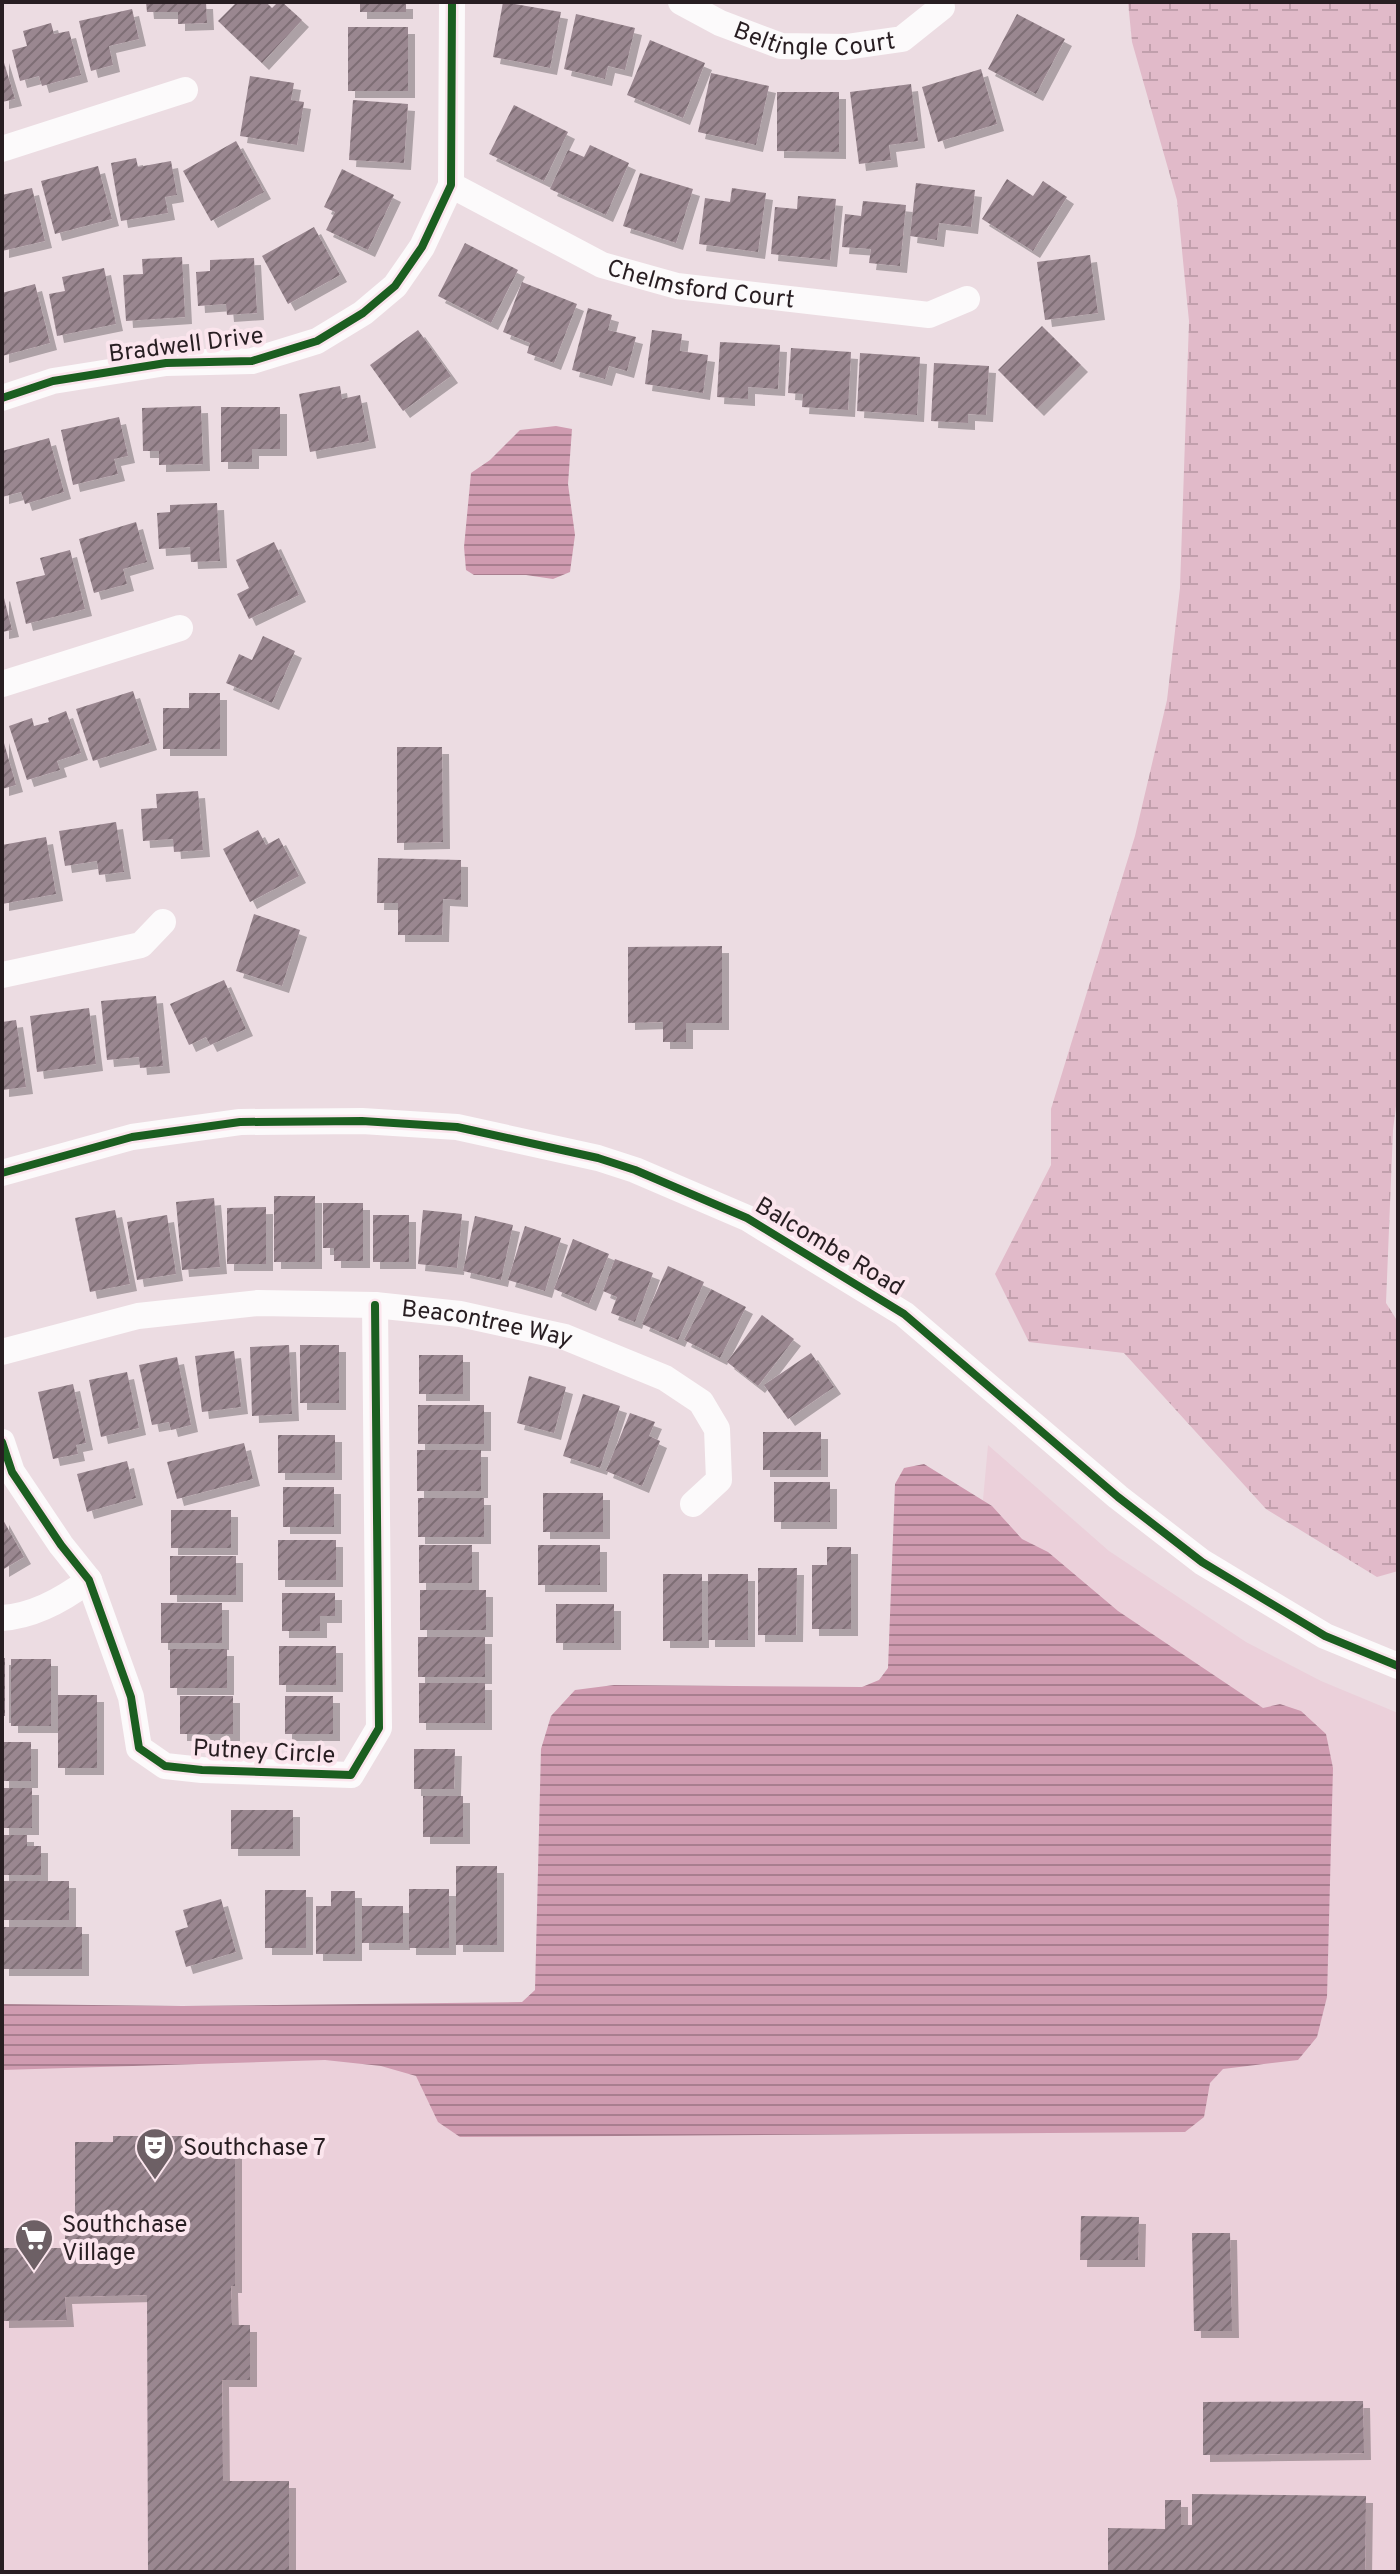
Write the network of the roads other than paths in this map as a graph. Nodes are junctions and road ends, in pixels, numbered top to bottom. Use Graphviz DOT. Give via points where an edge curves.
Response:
graph roads {
  1 [pos="452,2"];
  2 [pos="681,2"];
  3 [pos="942,7"];
  4 [pos="185,90"];
  5 [pos="2,149"];
  6 [pos="451,185"];
  7 [pos="967,299"];
  8 [pos="2,398"];
  9 [pos="180,628"];
  10 [pos="2,684"];
  11 [pos="163,922"];
  12 [pos="2,975"];
  13 [pos="2,1173"];
  14 [pos="375,1305"];
  15 [pos="2,1352"];
  16 [pos="2,1442"];
  17 [pos="693,1504"];
  18 [pos="89,1580"];
  19 [pos="2,1618"];
  20 [pos="1398,1666"];
  1 -- 6 [label="street, Bradwell Drive"];
  2 -- 3 [label="street, Beltingle Court" via="781,46 846,47 902,39"];
  4 -- 5 [label="street"];
  6 -- 7 [label="street, Chelmsford Court" via="602,265 677,286 929,315"];
  6 -- 8 [label="street, Bradwell Drive" via="422,247 395,286 317,341 252,361 166,363 53,381"];
  9 -- 10 [label="street"];
  11 -- 12 [label="street" via="141,945"];
  13 -- 20 [label="street, Balcombe Road" via="132,1137 240,1122 347,1121 457,1127 635,1170 747,1218 904,1314 1202,1562 1325,1636"];
  14 -- 15 [label="street, Beacontree Way" via="258,1303 138,1316"];
  14 -- 17 [label="street, Beacontree Way" via="460,1314 565,1337 665,1378 701,1402 717,1429 719,1480"];
  14 -- 18 [label="street, Putney Circle" via="379,1728 351,1775 165,1766 139,1748 131,1697"];
  16 -- 18 [label="street, Putney Circle" via="12,1472"];
  18 -- 19 [label="street" via="21,1617"];
}
